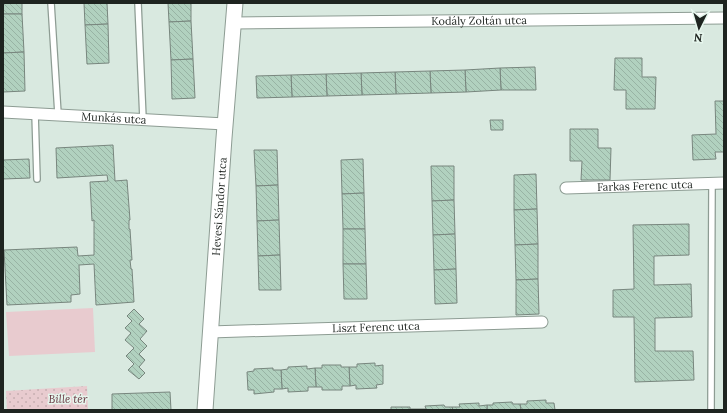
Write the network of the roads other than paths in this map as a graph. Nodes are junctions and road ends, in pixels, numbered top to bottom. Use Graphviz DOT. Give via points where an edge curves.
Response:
graph roads {
  1 [pos="51,3"];
  2 [pos="138,3"];
  3 [pos="235,3"];
  4 [pos="724,18"];
  5 [pos="233,23"];
  6 [pos="3,112"];
  7 [pos="35,113"];
  8 [pos="58,114"];
  9 [pos="143,119"];
  10 [pos="225,124"];
  11 [pos="37,179"];
  12 [pos="724,183"];
  13 [pos="712,184"];
  14 [pos="566,188"];
  15 [pos="542,322"];
  16 [pos="210,332"];
  17 [pos="205,410"];
  18 [pos="711,410"];
  1 -- 8 [label="lane"];
  2 -- 9 [label="lane"];
  3 -- 5 [label="main road, Hevesi Sándor utca"];
  4 -- 5 [label="street, Kodály Zoltán utca"];
  5 -- 10 [label="main road, Hevesi Sándor utca"];
  6 -- 7 [label="street, Munkás utca"];
  7 -- 8 [label="street, Munkás utca"];
  7 -- 11 [label="lane"];
  8 -- 9 [label="street, Munkás utca"];
  9 -- 10 [label="street, Munkás utca"];
  10 -- 16 [label="main road, Hevesi Sándor utca"];
  12 -- 13 [label="street, Farkas Ferenc utca"];
  13 -- 14 [label="street, Farkas Ferenc utca"];
  13 -- 18 [label="lane"];
  15 -- 16 [label="street, Liszt Ferenc utca"];
  16 -- 17 [label="main road, Hevesi Sándor utca"];
}
